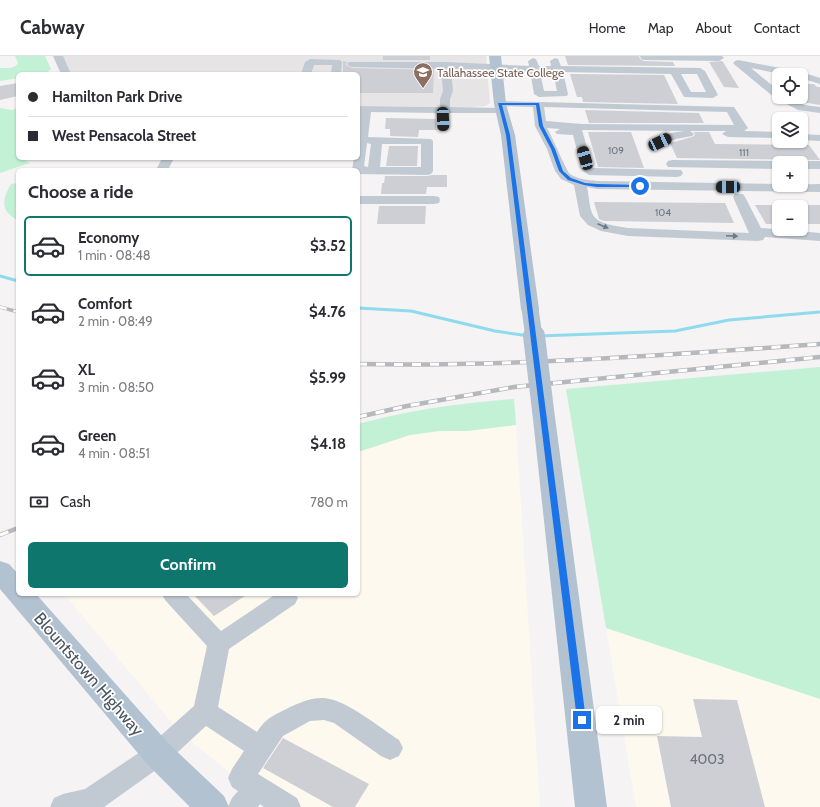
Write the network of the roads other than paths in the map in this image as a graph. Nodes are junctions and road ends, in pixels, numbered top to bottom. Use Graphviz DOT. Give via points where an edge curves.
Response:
graph roads {
  1 [pos="58,56"];
  2 [pos="717,56"];
  3 [pos="730,56"];
  4 [pos="642,58"];
  5 [pos="555,61"];
  6 [pos="443,62"];
  7 [pos="738,63"];
  8 [pos="352,64"];
  9 [pos="496,64"];
  10 [pos="534,65"];
  11 [pos="675,71"];
  12 [pos="65,72"];
  13 [pos="307,72"];
  14 [pos="336,72"];
  15 [pos="757,79"];
  16 [pos="772,79"];
  17 [pos="808,79"];
  18 [pos="818,80"];
  19 [pos="772,90"];
  20 [pos="538,104"];
  21 [pos="793,104"];
  22 [pos="574,105"];
  23 [pos="501,107"];
  24 [pos="362,109"];
  25 [pos="444,110"];
  26 [pos="820,110"];
  27 [pos="581,127"];
  28 [pos="443,128"];
  29 [pos="542,128"];
  30 [pos="772,135"];
  31 [pos="808,137"];
  32 [pos="820,138"];
  33 [pos="362,140"];
  34 [pos="377,140"];
  35 [pos="360,155"];
  36 [pos="772,165"];
  37 [pos="808,165"];
  38 [pos="820,165"];
  39 [pos="674,169"];
  40 [pos="360,170"];
  41 [pos="374,170"];
  42 [pos="360,175"];
  43 [pos="425,177"];
  44 [pos="580,182"];
  45 [pos="684,186"];
  46 [pos="820,188"];
  47 [pos="733,194"];
  48 [pos="583,196"];
  49 [pos="820,199"];
  50 [pos="360,200"];
  51 [pos="434,200"];
  52 [pos="757,235"];
  53 [pos="820,237"];
  54 [pos="1,572"];
  55 [pos="16,590"];
  56 [pos="22,596"];
  57 [pos="175,596"];
  58 [pos="285,596"];
  59 [pos="219,644"];
  60 [pos="206,712"];
  61 [pos="261,748"];
  62 [pos="390,748"];
  63 [pos="158,754"];
  64 [pos="249,798"];
  65 [pos="63,807"];
  66 [pos="213,807"];
  67 [pos="288,807"];
  68 [pos="592,807"];
  1 -- 12 [label="street"];
  2 -- 4 [label="street" via="719,58"];
  3 -- 7 [label="street"];
  5 -- 10 [label="street"];
  5 -- 10 [label="street" via="563,94 539,94"];
  5 -- 11 [label="street"];
  6 -- 8 [label="street"];
  6 -- 9 [label="street"];
  6 -- 25 [label="street" via="448,91 441,99"];
  7 -- 15 [label="street"];
  7 -- 18 [label="street"];
  9 -- 10 [label="street"];
  9 -- 23 [label="main road"];
  13 -- 14 [label="street" via="310,62 337,62"];
  15 -- 16 [label="street"];
  15 -- 19 [label="street"];
  17 -- 18 [label="street"];
  20 -- 22 [label="street"];
  20 -- 23 [label="street"];
  20 -- 29 [label="street"];
  21 -- 26 [label="street" via="802,108"];
  22 -- 27 [label="street"];
  22 -- 27 [label="street" via="730,109 742,128"];
  23 -- 25 [label="street"];
  23 -- 68 [label="main road, bridge" via="508,135"];
  24 -- 25 [label="street"];
  24 -- 33 [label="street"];
  25 -- 28 [label="street"];
  27 -- 29 [label="street"];
  29 -- 39 [label="street" via="578,132 588,170 594,172"];
  29 -- 44 [label="street" via="561,171 570,179"];
  30 -- 39 [label="street" via="692,133 658,138"];
  31 -- 32 [label="street"];
  33 -- 34 [label="street"];
  33 -- 35 [label="street"];
  34 -- 41 [label="street"];
  34 -- 41 [label="street" via="427,141 427,171"];
  36 -- 39 [label="street"];
  37 -- 38 [label="street"];
  39 -- 45 [label="street"];
  40 -- 41 [label="street"];
  42 -- 43 [label="street"];
  44 -- 45 [label="street" via="597,186"];
  44 -- 48 [label="street"];
  45 -- 47 [label="street"];
  46 -- 47 [label="street"];
  47 -- 48 [label="street"];
  47 -- 49 [label="street"];
  47 -- 52 [label="street"];
  48 -- 52 [label="street, one-way" via="587,216 593,222 616,230"];
  50 -- 51 [label="street"];
  52 -- 53 [label="street"];
  54 -- 55 [label="main road"];
  56 -- 63 [label="main road, Blountstown Highway"];
  57 -- 59 [label="street"];
  58 -- 59 [label="street" via="287,598"];
  59 -- 60 [label="street"];
  60 -- 61 [label="street"];
  60 -- 63 [label="street"];
  61 -- 62 [label="street" via="274,728 307,711 324,710 342,715"];
  61 -- 64 [label="street" via="241,778"];
  63 -- 65 [label="street" via="91,801"];
  63 -- 66 [label="main road, Blountstown Highway"];
  64 -- 67 [label="street"];
}
